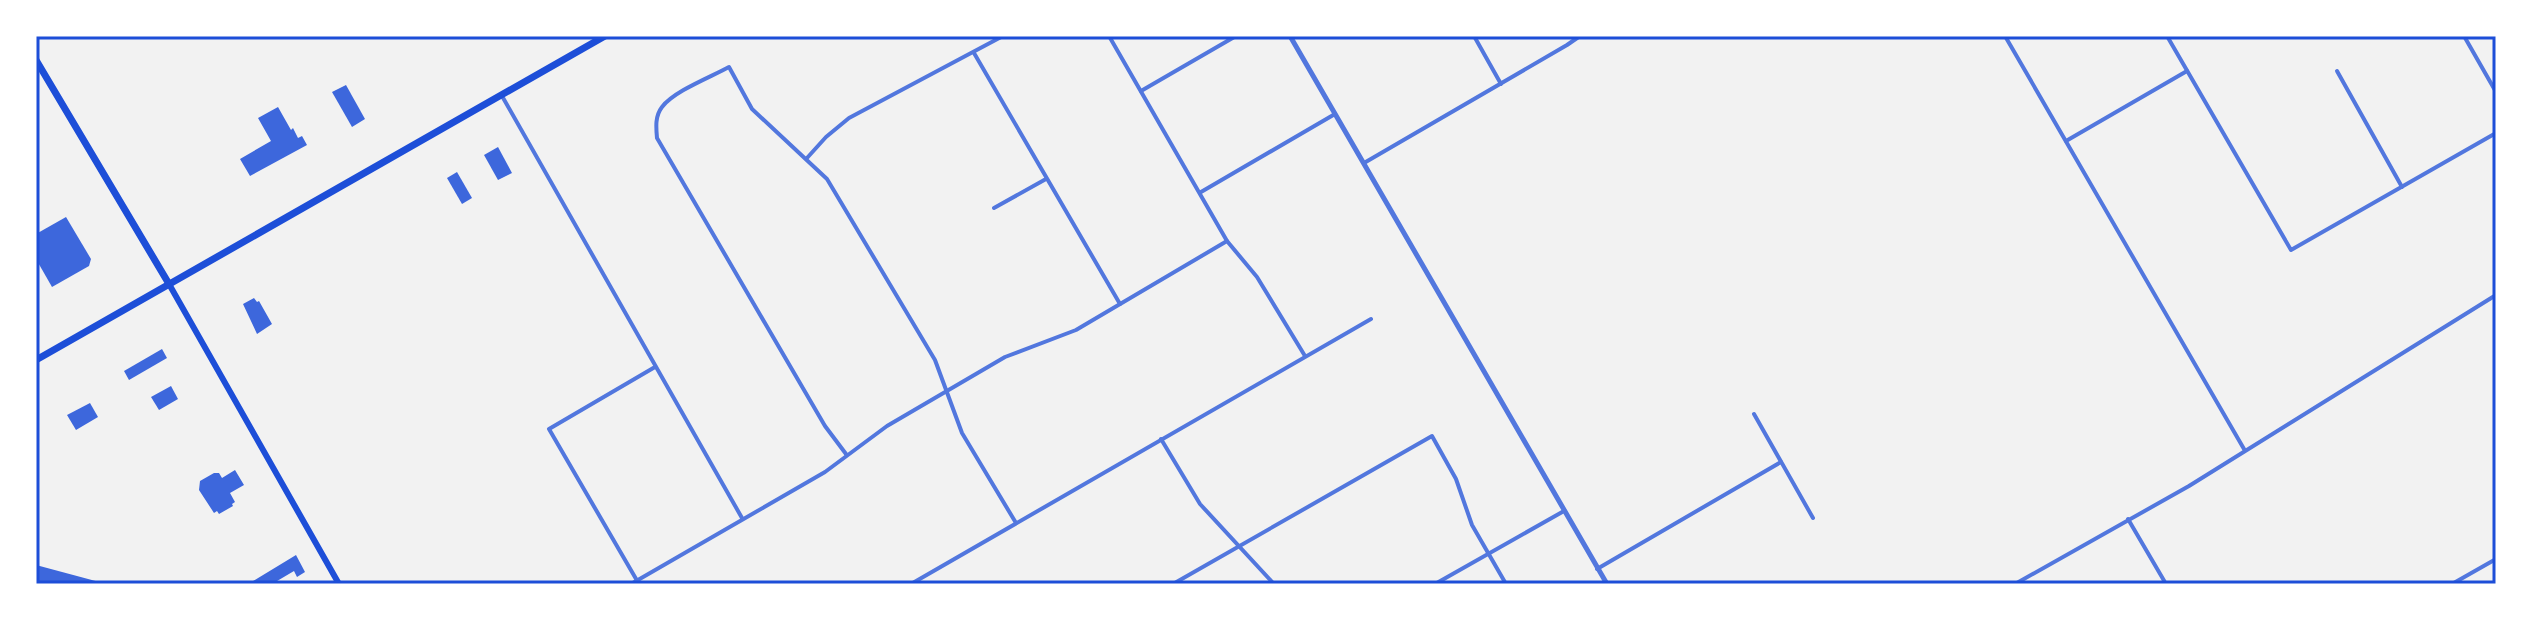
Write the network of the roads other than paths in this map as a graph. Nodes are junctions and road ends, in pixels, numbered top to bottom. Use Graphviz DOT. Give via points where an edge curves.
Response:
graph roads {
  1 [pos="605,36"];
  2 [pos="1003,36"];
  3 [pos="1109,36"];
  4 [pos="1236,36"];
  5 [pos="1290,36"];
  6 [pos="1474,36"];
  7 [pos="1580,36"];
  8 [pos="2005,36"];
  9 [pos="2167,36"];
  10 [pos="2464,36"];
  11 [pos="974,53"];
  12 [pos="36,60"];
  13 [pos="2187,71"];
  14 [pos="2337,71"];
  15 [pos="1501,84"];
  16 [pos="1141,91"];
  17 [pos="2496,92"];
  18 [pos="502,96"];
  19 [pos="1335,114"];
  20 [pos="2496,133"];
  21 [pos="2066,141"];
  22 [pos="807,158"];
  23 [pos="1364,163"];
  24 [pos="1046,179"];
  25 [pos="2402,187"];
  26 [pos="1201,192"];
  27 [pos="994,208"];
  28 [pos="1227,241"];
  29 [pos="169,284"];
  30 [pos="2496,295"];
  31 [pos="1120,304"];
  32 [pos="1371,319"];
  33 [pos="1305,356"];
  34 [pos="36,360"];
  35 [pos="656,367"];
  36 [pos="948,391"];
  37 [pos="1754,414"];
  38 [pos="1161,439"];
  39 [pos="2244,449"];
  40 [pos="846,454"];
  41 [pos="1781,462"];
  42 [pos="1564,511"];
  43 [pos="1813,518"];
  44 [pos="743,519"];
  45 [pos="2128,519"];
  46 [pos="1016,523"];
  47 [pos="1237,547"];
  48 [pos="1489,553"];
  49 [pos="2496,559"];
  50 [pos="1597,569"];
  51 [pos="638,582"];
  52 [pos="339,584"];
  53 [pos="631,584"];
  54 [pos="911,584"];
  55 [pos="1173,584"];
  56 [pos="1274,584"];
  57 [pos="1435,584"];
  58 [pos="1506,584"];
  59 [pos="1607,584"];
  60 [pos="2015,584"];
  61 [pos="2166,584"];
  62 [pos="2452,584"];
  1 -- 18 [label="main road"];
  2 -- 11 [label="street"];
  3 -- 16 [label="street"];
  4 -- 16 [label="street"];
  5 -- 19 [label="street"];
  6 -- 15 [label="street"];
  7 -- 15 [label="street"];
  8 -- 21 [label="street"];
  9 -- 13 [label="street"];
  10 -- 17 [label="street"];
  11 -- 22 [label="street" via="849,118"];
  11 -- 24 [label="street"];
  12 -- 29 [label="main road"];
  13 -- 21 [label="street"];
  13 -- 25 [label="street" via="2291,250"];
  14 -- 25 [label="street"];
  15 -- 23 [label="street"];
  16 -- 26 [label="street"];
  18 -- 29 [label="main road"];
  18 -- 35 [label="street"];
  19 -- 23 [label="street"];
  19 -- 26 [label="street"];
  20 -- 25 [label="street"];
  21 -- 39 [label="street"];
  22 -- 36 [label="street" via="827,179 935,360"];
  22 -- 40 [label="street" via="752,109 729,67 674,96 661,107 655,122 657,138"];
  23 -- 42 [label="street"];
  24 -- 27 [label="street"];
  24 -- 31 [label="street"];
  26 -- 28 [label="street"];
  28 -- 31 [label="street"];
  28 -- 33 [label="street" via="1257,277"];
  29 -- 34 [label="main road"];
  29 -- 52 [label="main road"];
  30 -- 39 [label="street"];
  31 -- 36 [label="street" via="1076,330 1005,357"];
  32 -- 33 [label="street"];
  33 -- 38 [label="street"];
  35 -- 44 [label="street"];
  35 -- 51 [label="street" via="549,429"];
  36 -- 40 [label="street"];
  36 -- 46 [label="street" via="962,433"];
  37 -- 41 [label="street"];
  38 -- 46 [label="street"];
  38 -- 47 [label="street" via="1200,504"];
  39 -- 45 [label="street"];
  40 -- 44 [label="street" via="825,472"];
  41 -- 43 [label="street"];
  41 -- 50 [label="street"];
  42 -- 48 [label="street"];
  42 -- 50 [label="street"];
  44 -- 51 [label="street"];
  45 -- 60 [label="street"];
  45 -- 61 [label="street"];
  46 -- 54 [label="street"];
  47 -- 48 [label="street" via="1432,436"];
  47 -- 55 [label="street"];
  47 -- 56 [label="street"];
  48 -- 57 [label="street"];
  48 -- 58 [label="street"];
  49 -- 62 [label="street"];
  50 -- 59 [label="street"];
  51 -- 53 [label="street"];
}
